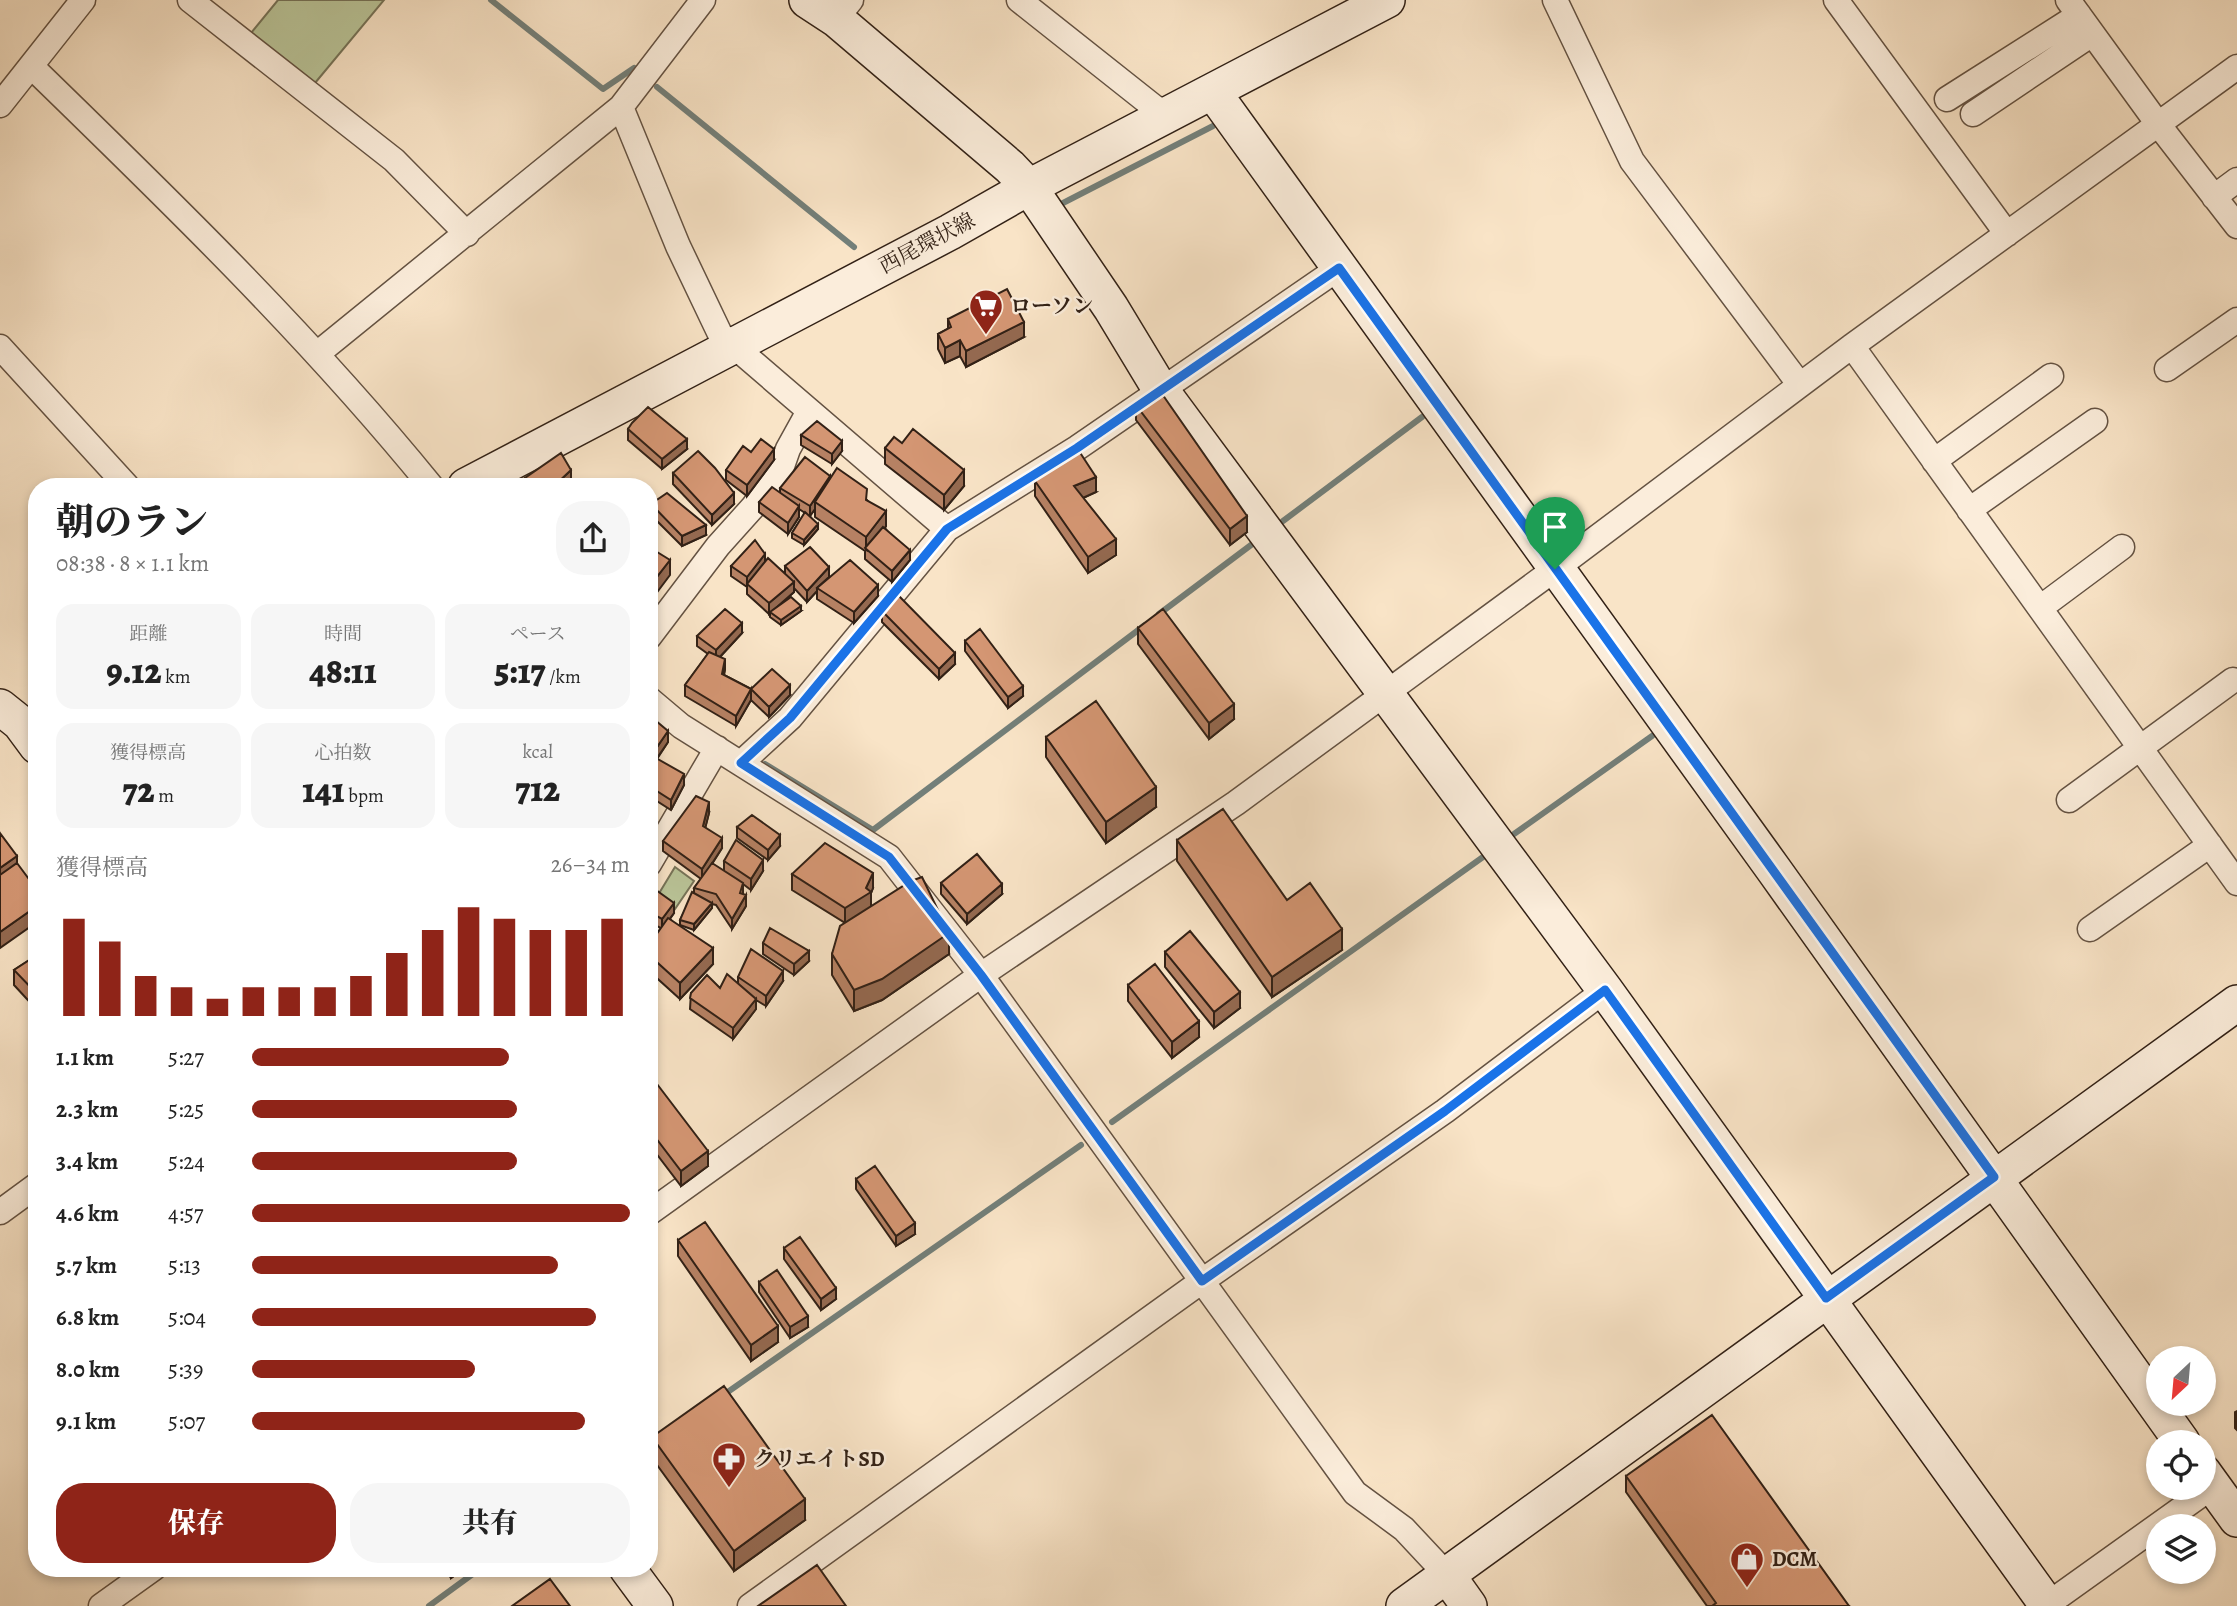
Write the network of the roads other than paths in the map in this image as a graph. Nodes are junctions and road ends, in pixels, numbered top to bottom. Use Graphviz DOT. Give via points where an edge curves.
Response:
graph roads {
  1 [pos="83,0"];
  2 [pos="190,0"];
  3 [pos="703,0"];
  4 [pos="807,0"];
  5 [pos="1019,0"];
  6 [pos="1387,0"];
  7 [pos="1555,0"];
  8 [pos="1836,0"];
  9 [pos="844,10"];
  10 [pos="2080,16"];
  11 [pos="31,66"];
  12 [pos="2237,67"];
  13 [pos="1213,92"];
  14 [pos="1947,99"];
  15 [pos="1,102"];
  16 [pos="621,107"];
  17 [pos="1168,114"];
  18 [pos="1973,114"];
  19 [pos="2158,124"];
  20 [pos="2237,180"];
  21 [pos="1029,187"];
  22 [pos="2214,197"];
  23 [pos="2237,226"];
  24 [pos="467,234"];
  25 [pos="2007,234"];
  26 [pos="1339,268"];
  27 [pos="2237,320"];
  28 [pos="734,345"];
  29 [pos="1852,346"];
  30 [pos="0,347"];
  31 [pos="317,354"];
  32 [pos="2167,369"];
  33 [pos="2051,376"];
  34 [pos="1800,385"];
  35 [pos="1160,389"];
  36 [pos="808,411"];
  37 [pos="2095,421"];
  38 [pos="1934,461"];
  39 [pos="120,478"];
  40 [pos="424,478"];
  41 [pos="481,478"];
  42 [pos="1969,510"];
  43 [pos="947,529"];
  44 [pos="2122,547"];
  45 [pos="1555,569"];
  46 [pos="2040,608"];
  47 [pos="658,624"];
  48 [pos="2233,680"];
  49 [pos="1387,693"];
  50 [pos="658,707"];
  51 [pos="717,748"];
  52 [pos="2140,748"];
  53 [pos="741,763"];
  54 [pos="2069,800"];
  55 [pos="2210,845"];
  56 [pos="658,849"];
  57 [pos="2237,883"];
  58 [pos="2091,929"];
  59 [pos="981,975"];
  60 [pos="1605,990"];
  61 [pos="2237,1003"];
  62 [pos="1994,1177"];
  63 [pos="28,1192"];
  64 [pos="658,1207"];
  65 [pos="0,1212"];
  66 [pos="1202,1281"];
  67 [pos="1826,1298"];
  68 [pos="2173,1430"];
  69 [pos="2216,1490"];
  70 [pos="2181,1500"];
  71 [pos="2237,1519"];
  72 [pos="1447,1575"];
  73 [pos="141,1577"];
  74 [pos="633,1577"];
  75 [pos="101,1606"];
  76 [pos="654,1606"];
  77 [pos="750,1606"];
  78 [pos="1404,1606"];
  79 [pos="1469,1606"];
  80 [pos="2048,1606"];
  1 -- 11 [label="street"];
  2 -- 24 [label="street" via="394,160"];
  3 -- 16 [label="street"];
  4 -- 9 [label="street"];
  5 -- 17 [label="street"];
  6 -- 13 [label="street, 西尾環状線"];
  7 -- 34 [label="street" via="1632,162"];
  8 -- 25 [label="street"];
  9 -- 21 [label="street"];
  10 -- 14 [label="street"];
  10 -- 18 [label="street"];
  10 -- 19 [label="street"];
  11 -- 15 [label="street"];
  11 -- 31 [label="street" via="197,228"];
  12 -- 19 [label="street"];
  13 -- 17 [label="street, 西尾環状線"];
  13 -- 26 [label="street"];
  16 -- 24 [label="street"];
  16 -- 28 [label="street" via="678,246 720,334"];
  17 -- 21 [label="street, 西尾環状線"];
  19 -- 22 [label="street"];
  19 -- 25 [label="street"];
  20 -- 22 [label="street"];
  21 -- 28 [label="street, 西尾環状線"];
  21 -- 35 [label="street"];
  22 -- 23 [label="street"];
  24 -- 31 [label="street"];
  25 -- 29 [label="street"];
  26 -- 35 [label="street"];
  26 -- 45 [label="street"];
  27 -- 32 [label="street"];
  28 -- 36 [label="street"];
  28 -- 41 [label="street, 西尾環状線"];
  29 -- 34 [label="street"];
  29 -- 38 [label="street"];
  30 -- 39 [label="street"];
  31 -- 40 [label="street"];
  33 -- 38 [label="street"];
  34 -- 45 [label="street"];
  35 -- 43 [label="street" via="1077,448"];
  35 -- 49 [label="street"];
  36 -- 43 [label="street"];
  36 -- 47 [label="street" via="782,469"];
  37 -- 42 [label="street"];
  38 -- 42 [label="street"];
  42 -- 46 [label="street"];
  43 -- 53 [label="street" via="790,718"];
  44 -- 46 [label="street"];
  45 -- 49 [label="street"];
  45 -- 62 [label="street"];
  46 -- 52 [label="street"];
  48 -- 52 [label="street"];
  49 -- 59 [label="street" via="1236,803"];
  49 -- 60 [label="street"];
  50 -- 51 [label="street"];
  51 -- 53 [label="street"];
  51 -- 56 [label="street"];
  52 -- 54 [label="street"];
  52 -- 55 [label="street"];
  53 -- 59 [label="street" via="889,857"];
  55 -- 57 [label="street"];
  55 -- 58 [label="street"];
  59 -- 64 [label="street"];
  59 -- 66 [label="street"];
  60 -- 66 [label="street" via="1445,1111"];
  60 -- 67 [label="street"];
  61 -- 62 [label="street"];
  62 -- 67 [label="street"];
  62 -- 68 [label="street"];
  63 -- 65 [label="street"];
  66 -- 72 [label="street" via="1355,1493 1404,1529"];
  66 -- 77 [label="street"];
  67 -- 72 [label="street"];
  67 -- 80 [label="street"];
  69 -- 71 [label="street"];
  70 -- 80 [label="street"];
  72 -- 78 [label="street"];
  72 -- 79 [label="street"];
  73 -- 75 [label="street"];
  74 -- 76 [label="street"];
}
